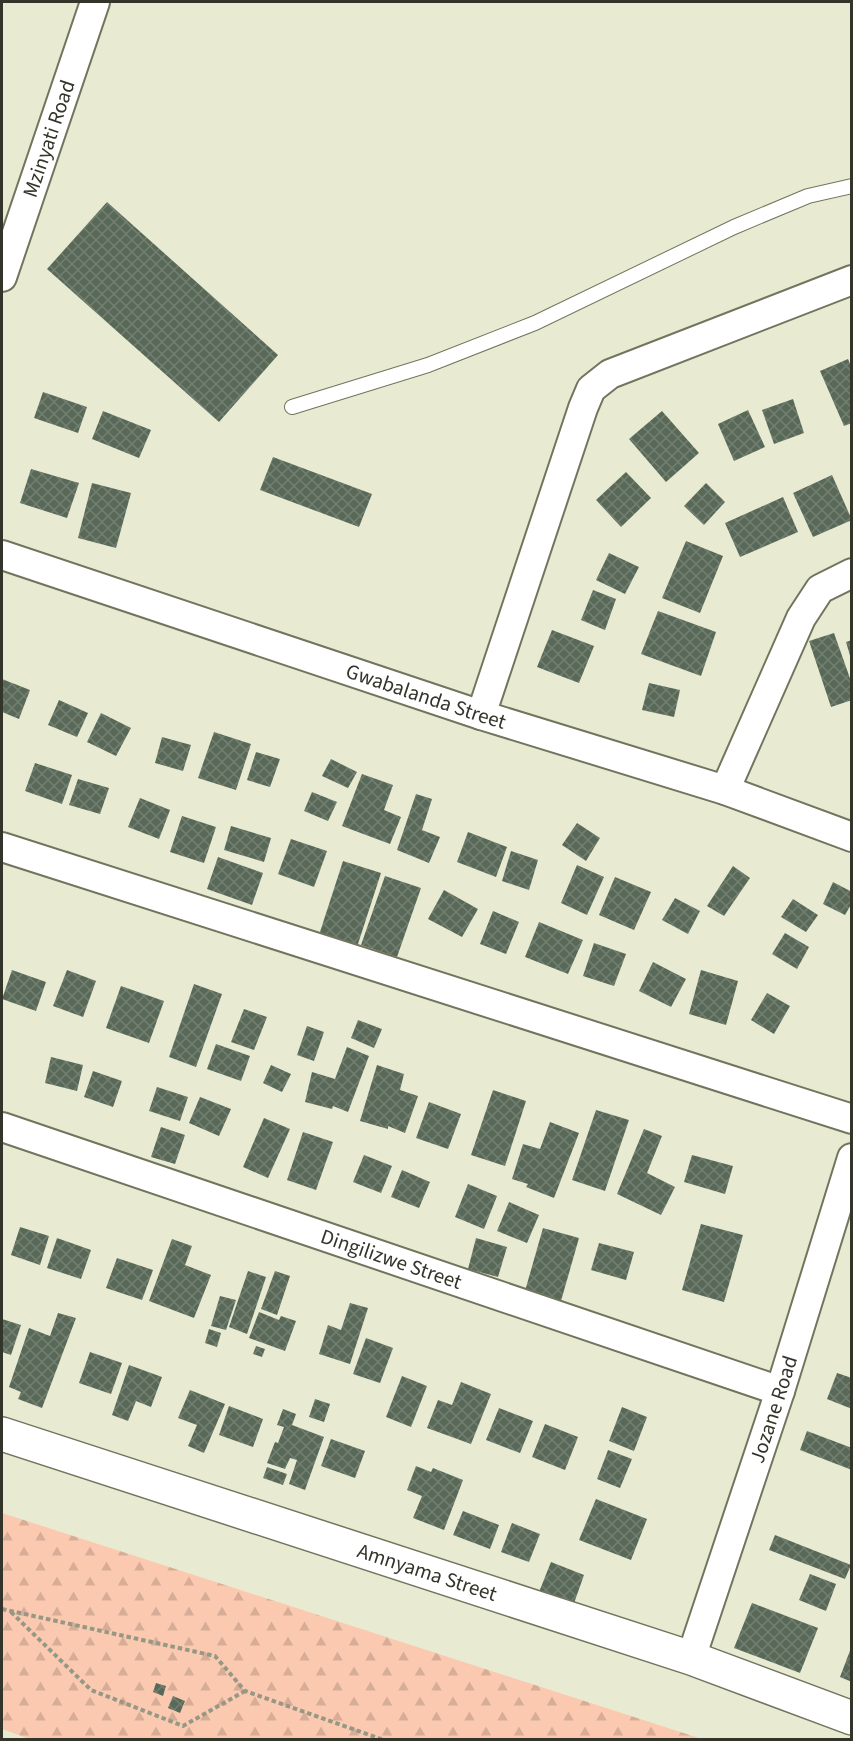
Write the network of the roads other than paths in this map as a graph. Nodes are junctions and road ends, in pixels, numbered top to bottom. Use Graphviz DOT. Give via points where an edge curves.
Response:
graph roads {
  1 [pos="95,2"];
  2 [pos="852,186"];
  3 [pos="2,277"];
  4 [pos="852,280"];
  5 [pos="292,407"];
  6 [pos="2,555"];
  7 [pos="852,573"];
  8 [pos="481,715"];
  9 [pos="724,790"];
  10 [pos="852,837"];
  11 [pos="2,847"];
  12 [pos="852,1119"];
  13 [pos="2,1127"];
  14 [pos="852,1158"];
  15 [pos="780,1391"];
  16 [pos="2,1434"];
  17 [pos="691,1658"];
  18 [pos="852,1718"];
  1 -- 3 [label="street, Mzinyati Road"];
  2 -- 5 [label="lane" via="808,196 734,227 536,323 428,365"];
  4 -- 8 [label="street" via="610,374 591,389"];
  6 -- 8 [label="street, Gwabalanda Street"];
  7 -- 9 [label="street" via="820,589 801,618"];
  8 -- 9 [label="street, Gwabalanda Street"];
  9 -- 10 [label="street, Gwabalanda Street"];
  11 -- 12 [label="street"];
  13 -- 15 [label="street, Dingilizwe Street"];
  14 -- 15 [label="street, Jozane Road"];
  15 -- 17 [label="street, Jozane Road"];
  16 -- 17 [label="street, Amnyama Street"];
  17 -- 18 [label="street, Amnyama Street"];
}
